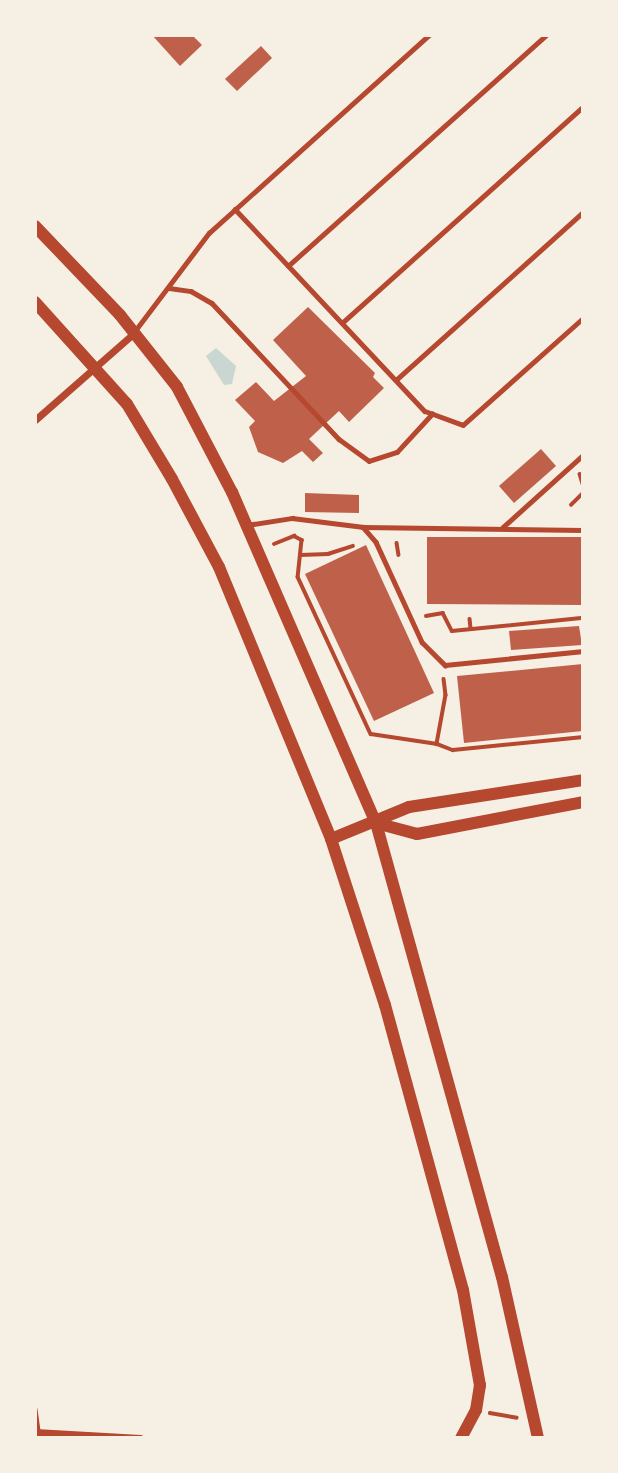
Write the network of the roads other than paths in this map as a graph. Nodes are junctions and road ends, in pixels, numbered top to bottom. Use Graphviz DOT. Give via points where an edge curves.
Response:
graph roads {
  1 [pos="429,35"];
  2 [pos="546,35"];
  3 [pos="583,107"];
  4 [pos="235,209"];
  5 [pos="583,212"];
  6 [pos="35,226"];
  7 [pos="288,266"];
  8 [pos="168,288"];
  9 [pos="35,302"];
  10 [pos="583,318"];
  11 [pos="342,323"];
  12 [pos="134,333"];
  13 [pos="96,367"];
  14 [pos="396,380"];
  15 [pos="432,414"];
  16 [pos="35,420"];
  17 [pos="583,455"];
  18 [pos="247,525"];
  19 [pos="363,527"];
  20 [pos="503,527"];
  21 [pos="583,530"];
  22 [pos="583,651"];
  23 [pos="583,780"];
  24 [pos="583,802"];
  25 [pos="376,824"];
  26 [pos="331,839"];
  27 [pos="35,1409"];
  28 [pos="38,1434"];
  29 [pos="140,1438"];
  30 [pos="461,1438"];
  31 [pos="538,1438"];
  1 -- 4 [label="lane"];
  2 -- 7 [label="lane"];
  3 -- 11 [label="lane"];
  4 -- 7 [label="lane"];
  4 -- 8 [label="lane" via="209,233"];
  5 -- 14 [label="lane"];
  6 -- 12 [label="street"];
  7 -- 11 [label="lane"];
  8 -- 12 [label="lane"];
  8 -- 15 [label="lane" via="191,291 212,303 330,430 369,461 397,452"];
  9 -- 13 [label="street"];
  10 -- 15 [label="lane" via="463,425"];
  11 -- 14 [label="lane"];
  12 -- 13 [label="street"];
  12 -- 18 [label="street" via="177,387"];
  13 -- 16 [label="street"];
  13 -- 26 [label="street" via="147,432 219,567"];
  14 -- 15 [label="lane"];
  17 -- 20 [label="lane"];
  18 -- 19 [label="lane" via="292,518"];
  18 -- 25 [label="street"];
  19 -- 20 [label="lane"];
  19 -- 22 [label="lane" via="376,542 422,642 443,664"];
  20 -- 21 [label="lane"];
  23 -- 25 [label="street" via="409,807"];
  24 -- 25 [label="street" via="417,834"];
  25 -- 26 [label="street"];
  25 -- 31 [label="street" via="502,1276"];
  26 -- 30 [label="street" via="385,1005 463,1290 480,1385 476,1410"];
  27 -- 28 [label="lane"];
  28 -- 29 [label="street"];
}
